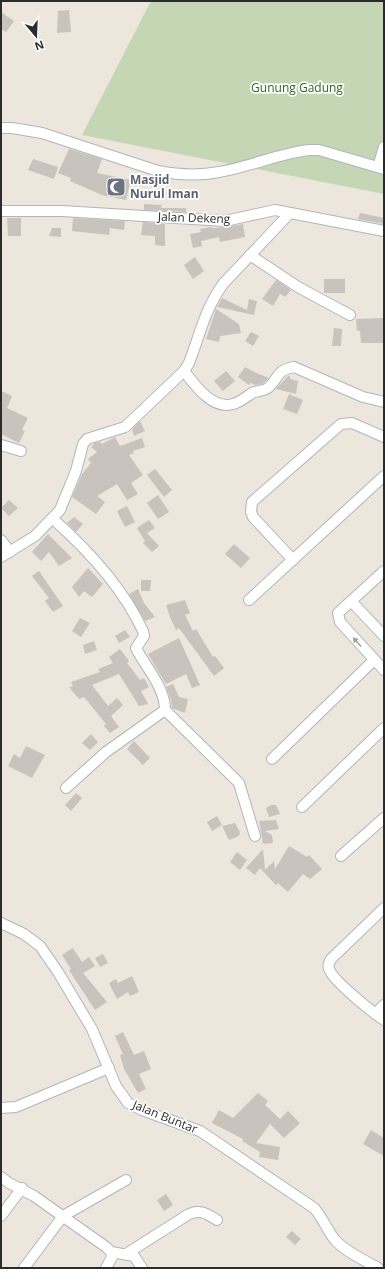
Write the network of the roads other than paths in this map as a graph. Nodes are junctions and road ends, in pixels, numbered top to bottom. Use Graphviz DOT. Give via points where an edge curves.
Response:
graph roads {
  1 [pos="1,128"];
  2 [pos="384,147"];
  3 [pos="381,168"];
  4 [pos="1,211"];
  5 [pos="290,213"];
  6 [pos="384,231"];
  7 [pos="250,255"];
  8 [pos="350,315"];
  9 [pos="184,371"];
  10 [pos="384,402"];
  11 [pos="384,437"];
  12 [pos="1,445"];
  13 [pos="21,452"];
  14 [pos="384,476"];
  15 [pos="53,519"];
  16 [pos="1,540"];
  17 [pos="5,555"];
  18 [pos="293,560"];
  19 [pos="384,571"];
  20 [pos="249,600"];
  21 [pos="351,601"];
  22 [pos="384,636"];
  23 [pos="374,660"];
  24 [pos="384,670"];
  25 [pos="165,710"];
  26 [pos="384,728"];
  27 [pos="272,759"];
  28 [pos="66,788"];
  29 [pos="302,807"];
  30 [pos="384,818"];
  31 [pos="255,836"];
  32 [pos="341,856"];
  33 [pos="384,908"];
  34 [pos="1,923"];
  35 [pos="384,1005"];
  36 [pos="375,1014"];
  37 [pos="384,1020"];
  38 [pos="109,1068"];
  39 [pos="1,1108"];
  40 [pos="1,1177"];
  41 [pos="126,1180"];
  42 [pos="22,1188"];
  43 [pos="1,1216"];
  44 [pos="63,1216"];
  45 [pos="217,1220"];
  46 [pos="111,1252"];
  47 [pos="126,1254"];
  48 [pos="24,1268"];
  49 [pos="106,1268"];
  50 [pos="142,1268"];
  51 [pos="378,1268"];
  1 -- 3 [label="street" via="42,133 174,174 220,172 308,150 319,150"];
  2 -- 3 [label="street"];
  4 -- 5 [label="street, Jalan Dekeng" via="62,211 225,221 266,211"];
  5 -- 6 [label="street, Jalan Dekeng"];
  5 -- 7 [label="street"];
  7 -- 8 [label="street" via="298,287"];
  7 -- 9 [label="street" via="214,296"];
  9 -- 10 [label="street" via="210,399 227,405 254,392 265,390 280,372 294,367 363,397"];
  9 -- 15 [label="street" via="125,427 87,439 83,444 68,495"];
  11 -- 18 [label="street" via="352,423 341,424 252,502 253,517"];
  12 -- 13 [label="street"];
  14 -- 18 [label="street"];
  15 -- 17 [label="street" via="35,536"];
  15 -- 25 [label="street" via="121,592 143,631 144,636 136,648 161,690"];
  16 -- 17 [label="street"];
  18 -- 20 [label="street"];
  19 -- 21 [label="street"];
  21 -- 22 [label="street"];
  23 -- 21 [label="street, one-way" via="338,619 338,613"];
  23 -- 24 [label="street"];
  23 -- 27 [label="street"];
  25 -- 28 [label="street" via="106,752"];
  25 -- 31 [label="street" via="239,783"];
  26 -- 29 [label="street"];
  30 -- 32 [label="street"];
  33 -- 36 [label="street" via="328,963 334,977"];
  34 -- 38 [label="street, Jalan Buntar" via="24,934 40,946 92,1029"];
  35 -- 36 [label="street"];
  36 -- 37 [label="street"];
  38 -- 39 [label="street" via="16,1107"];
  38 -- 51 [label="street, Jalan Buntar" via="116,1086 128,1103 212,1137 314,1208 341,1246"];
  40 -- 42 [label="street"];
  41 -- 44 [label="street"];
  42 -- 43 [label="street"];
  42 -- 44 [label="street"];
  44 -- 46 [label="street"];
  44 -- 48 [label="street"];
  45 -- 47 [label="street" via="197,1211"];
  46 -- 47 [label="street"];
  46 -- 49 [label="street" via="112,1257"];
  47 -- 50 [label="street" via="134,1256"];
}
